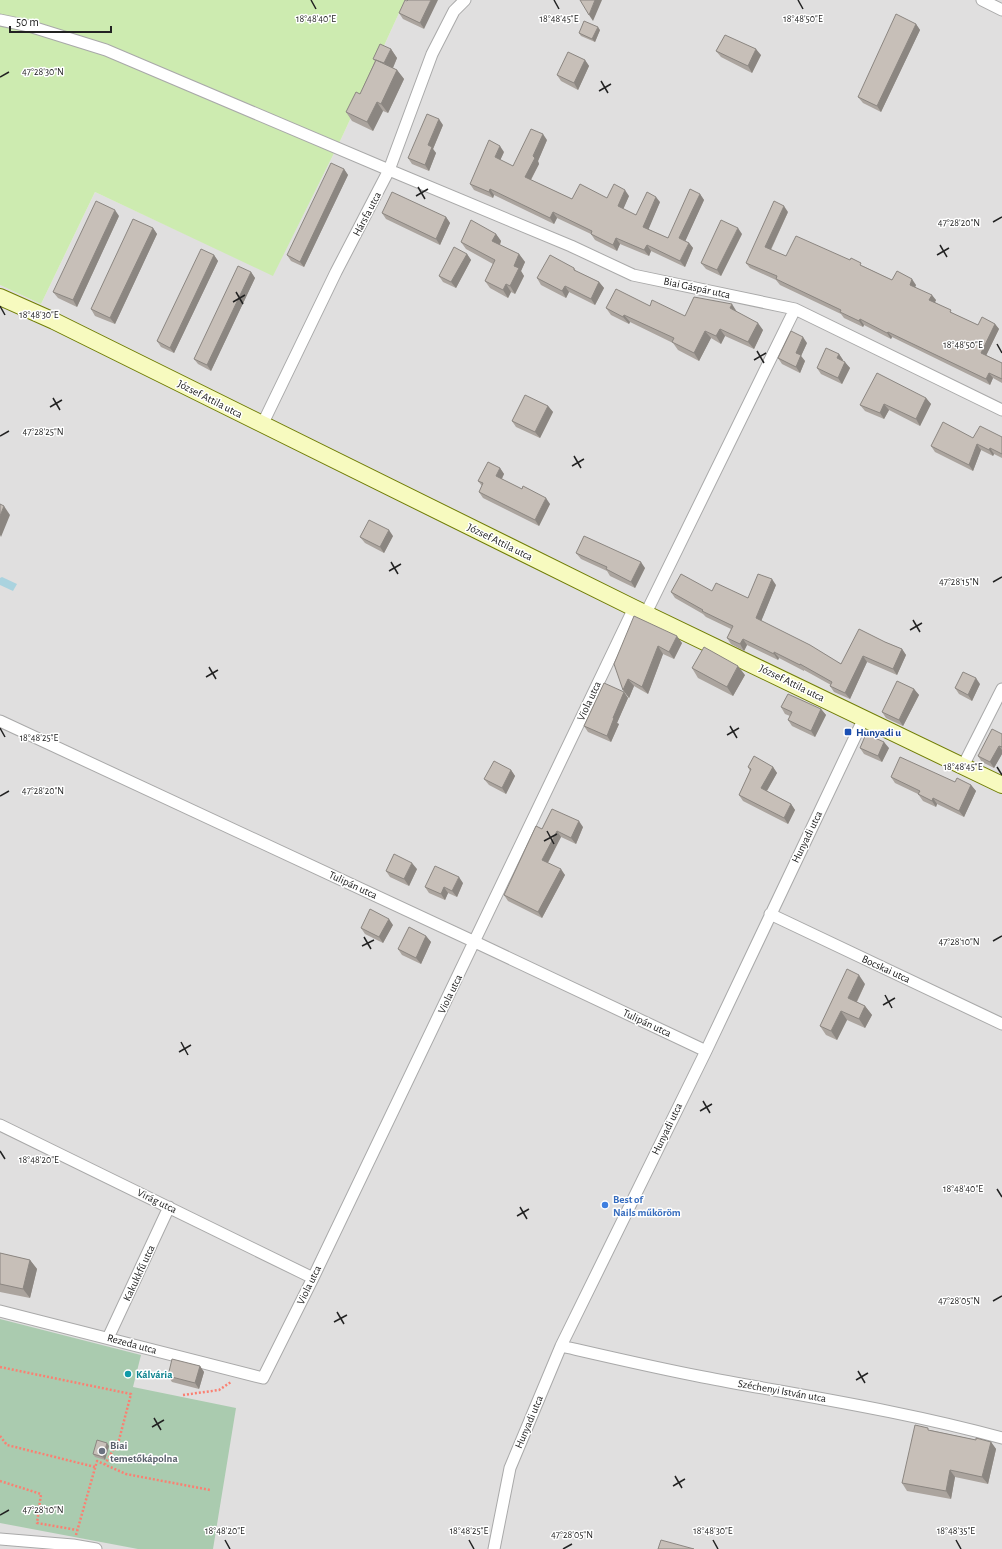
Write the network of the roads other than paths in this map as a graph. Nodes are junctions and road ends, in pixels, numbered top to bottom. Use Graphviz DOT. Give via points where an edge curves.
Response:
graph roads {
  1 [pos="465,0"];
  2 [pos="982,0"];
  3 [pos="1002,10"];
  4 [pos="0,20"];
  5 [pos="389,170"];
  6 [pos="0,297"];
  7 [pos="795,309"];
  8 [pos="1002,410"];
  9 [pos="262,425"];
  10 [pos="640,611"];
  11 [pos="1002,688"];
  12 [pos="864,718"];
  13 [pos="0,721"];
  14 [pos="963,766"];
  15 [pos="1002,785"];
  16 [pos="770,914"];
  17 [pos="475,942"];
  18 [pos="1002,1024"];
  19 [pos="706,1051"];
  20 [pos="0,1125"];
  21 [pos="169,1207"];
  22 [pos="313,1278"];
  23 [pos="0,1311"];
  24 [pos="108,1338"];
  25 [pos="561,1346"];
  26 [pos="263,1378"];
  27 [pos="1002,1438"];
  28 [pos="0,1539"];
  29 [pos="96,1549"];
  30 [pos="494,1549"];
  1 -- 5 [label="street, Hársfa utca" via="454,11 432,54"];
  2 -- 3 [label="street"];
  4 -- 5 [label="street, Biai Gáspár utca" via="29,26 106,50"];
  5 -- 7 [label="street, Biai Gáspár utca" via="571,246 633,275"];
  5 -- 9 [label="street, Hársfa utca"];
  6 -- 9 [label="street, József Attila utca" via="54,321"];
  7 -- 8 [label="street, Biai Gáspár utca"];
  7 -- 10 [label="street, Viola utca"];
  9 -- 10 [label="street, József Attila utca"];
  10 -- 12 [label="street, József Attila utca"];
  10 -- 17 [label="street, Viola utca"];
  11 -- 14 [label="street"];
  12 -- 14 [label="street, József Attila utca"];
  12 -- 16 [label="street, Hunyadi utca"];
  13 -- 17 [label="street, Tulipán utca"];
  14 -- 15 [label="street, József Attila utca"];
  16 -- 18 [label="street, Bocskai utca"];
  16 -- 19 [label="street, Hunyadi utca"];
  17 -- 19 [label="street, Tulipán utca"];
  17 -- 22 [label="street, Viola utca"];
  19 -- 25 [label="street, Hunyadi utca"];
  20 -- 21 [label="street, Virág utca"];
  21 -- 22 [label="street, Virág utca"];
  21 -- 24 [label="street, Kakukkfű utca"];
  22 -- 26 [label="street, Viola utca"];
  23 -- 24 [label="street, Rezeda utca"];
  24 -- 26 [label="street, Rezeda utca"];
  25 -- 27 [label="street, Széchenyi István utca" via="702,1377 842,1402"];
  25 -- 30 [label="street, Hunyadi utca" via="510,1468"];
  28 -- 29 [label="street"];
}
